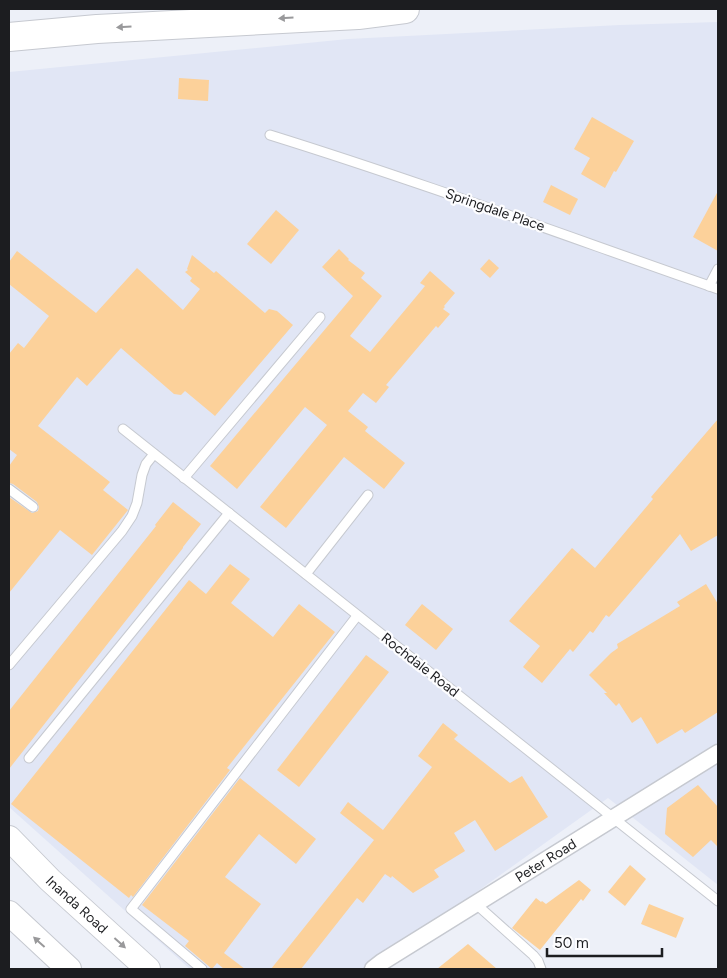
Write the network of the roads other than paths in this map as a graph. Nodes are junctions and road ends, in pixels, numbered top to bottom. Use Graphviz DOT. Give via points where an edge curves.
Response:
graph roads {
  1 [pos="405,9"];
  2 [pos="9,37"];
  3 [pos="270,135"];
  4 [pos="718,269"];
  5 [pos="714,287"];
  6 [pos="320,318"];
  7 [pos="123,430"];
  8 [pos="154,454"];
  9 [pos="184,478"];
  10 [pos="9,489"];
  11 [pos="368,495"];
  12 [pos="33,507"];
  13 [pos="229,514"];
  14 [pos="306,574"];
  15 [pos="357,616"];
  16 [pos="9,665"];
  17 [pos="718,753"];
  18 [pos="29,758"];
  19 [pos="613,818"];
  20 [pos="9,838"];
  21 [pos="718,900"];
  22 [pos="476,904"];
  23 [pos="9,913"];
  24 [pos="69,969"];
  25 [pos="148,969"];
  26 [pos="202,969"];
  27 [pos="373,969"];
  28 [pos="541,969"];
  1 -- 2 [label="highway, one-way" via="358,15 96,29"];
  3 -- 5 [label="lane, Springdale Place" via="340,156"];
  4 -- 5 [label="lane"];
  6 -- 9 [label="lane"];
  7 -- 8 [label="lane, Rochdale Road"];
  8 -- 9 [label="lane, Rochdale Road"];
  8 -- 16 [label="lane" via="146,464 137,503 122,531"];
  9 -- 13 [label="lane, Rochdale Road"];
  10 -- 12 [label="lane"];
  11 -- 14 [label="lane"];
  13 -- 14 [label="lane, Rochdale Road"];
  13 -- 18 [label="lane"];
  14 -- 15 [label="lane, Rochdale Road"];
  15 -- 19 [label="lane, Rochdale Road"];
  15 -- 26 [label="lane" via="130,909"];
  17 -- 19 [label="street, Peter Road"];
  19 -- 21 [label="lane, Rochdale Road"];
  19 -- 22 [label="street, Peter Road"];
  20 -- 25 [label="main road, Inanda Road, one-way"];
  22 -- 27 [label="street, Peter Road"];
  22 -- 28 [label="lane" via="533,955"];
  24 -- 23 [label="main road, one-way"];
}
